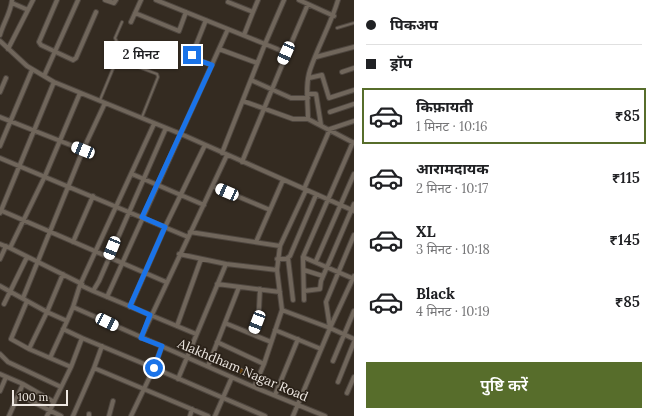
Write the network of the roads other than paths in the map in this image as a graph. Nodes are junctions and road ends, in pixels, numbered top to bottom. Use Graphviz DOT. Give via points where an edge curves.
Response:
graph roads {
  1 [pos="33,0"];
  2 [pos="57,0"];
  3 [pos="78,0"];
  4 [pos="105,0"];
  5 [pos="116,0"];
  6 [pos="140,0"];
  7 [pos="156,0"];
  8 [pos="223,0"];
  9 [pos="258,0"];
  10 [pos="284,0"];
  11 [pos="299,0"];
  12 [pos="338,0"];
  13 [pos="229,1"];
  14 [pos="12,2"];
  15 [pos="308,4"];
  16 [pos="28,10"];
  17 [pos="96,12"];
  18 [pos="186,12"];
  19 [pos="253,12"];
  20 [pos="135,13"];
  21 [pos="334,16"];
  22 [pos="206,20"];
  23 [pos="122,22"];
  24 [pos="131,22"];
  25 [pos="354,23"];
  26 [pos="337,28"];
  27 [pos="228,29"];
  28 [pos="0,35"];
  29 [pos="244,35"];
  30 [pos="0,41"];
  31 [pos="265,44"];
  32 [pos="354,47"];
  33 [pos="8,48"];
  34 [pos="219,49"];
  35 [pos="56,52"];
  36 [pos="286,53"];
  37 [pos="316,57"];
  38 [pos="117,59"];
  39 [pos="257,63"];
  40 [pos="212,65"];
  41 [pos="354,68"];
  42 [pos="32,70"];
  43 [pos="342,72"];
  44 [pos="44,76"];
  45 [pos="6,78"];
  46 [pos="309,78"];
  47 [pos="251,80"];
  48 [pos="54,82"];
  49 [pos="271,88"];
  50 [pos="354,90"];
  51 [pos="0,92"];
  52 [pos="80,93"];
  53 [pos="307,96"];
  54 [pos="100,101"];
  55 [pos="243,101"];
  56 [pos="106,103"];
  57 [pos="354,104"];
  58 [pos="263,109"];
  59 [pos="330,112"];
  60 [pos="0,117"];
  61 [pos="141,118"];
  62 [pos="308,119"];
  63 [pos="11,121"];
  64 [pos="354,121"];
  65 [pos="154,124"];
  66 [pos="321,125"];
  67 [pos="166,128"];
  68 [pos="330,129"];
  69 [pos="34,131"];
  70 [pos="181,134"];
  71 [pos="60,141"];
  72 [pos="353,142"];
  73 [pos="205,145"];
  74 [pos="0,146"];
  75 [pos="83,150"];
  76 [pos="222,153"];
  77 [pos="227,155"];
  78 [pos="0,158"];
  79 [pos="242,162"];
  80 [pos="20,166"];
  81 [pos="132,174"];
  82 [pos="354,174"];
  83 [pos="45,176"];
  84 [pos="142,178"];
  85 [pos="283,180"];
  86 [pos="157,185"];
  87 [pos="69,186"];
  88 [pos="213,186"];
  89 [pos="305,190"];
  90 [pos="316,194"];
  91 [pos="93,196"];
  92 [pos="180,196"];
  93 [pos="328,200"];
  94 [pos="354,204"];
  95 [pos="204,205"];
  96 [pos="340,205"];
  97 [pos="116,206"];
  98 [pos="270,210"];
  99 [pos="0,211"];
  100 [pos="128,211"];
  101 [pos="353,211"];
  102 [pos="142,217"];
  103 [pos="23,219"];
  104 [pos="165,227"];
  105 [pos="51,232"];
  106 [pos="190,232"];
  107 [pos="354,235"];
  108 [pos="188,237"];
  109 [pos="74,242"];
  110 [pos="256,242"];
  111 [pos="0,244"];
  112 [pos="6,246"];
  113 [pos="280,246"];
  114 [pos="10,248"];
  115 [pos="95,252"];
  116 [pos="179,254"];
  117 [pos="27,257"];
  118 [pos="303,257"];
  119 [pos="108,258"];
  120 [pos="277,258"];
  121 [pos="288,258"];
  122 [pos="0,259"];
  123 [pos="201,259"];
  124 [pos="316,261"];
  125 [pos="38,262"];
  126 [pos="121,262"];
  127 [pos="226,264"];
  128 [pos="328,266"];
  129 [pos="277,270"];
  130 [pos="304,270"];
  131 [pos="339,272"];
  132 [pos="145,273"];
  133 [pos="63,274"];
  134 [pos="323,276"];
  135 [pos="354,278"];
  136 [pos="166,282"];
  137 [pos="217,284"];
  138 [pos="81,285"];
  139 [pos="0,286"];
  140 [pos="239,287"];
  141 [pos="260,289"];
  142 [pos="93,291"];
  143 [pos="304,291"];
  144 [pos="10,292"];
  145 [pos="280,292"];
  146 [pos="107,297"];
  147 [pos="22,298"];
  148 [pos="293,300"];
  149 [pos="304,300"];
  150 [pos="27,301"];
  151 [pos="4,304"];
  152 [pos="130,306"];
  153 [pos="73,307"];
  154 [pos="282,310"];
  155 [pos="354,311"];
  156 [pos="46,312"];
  157 [pos="150,315"];
  158 [pos="67,321"];
  159 [pos="225,323"];
  160 [pos="176,326"];
  161 [pos="330,328"];
  162 [pos="63,329"];
  163 [pos="275,330"];
  164 [pos="196,334"];
  165 [pos="252,334"];
  166 [pos="344,335"];
  167 [pos="82,338"];
  168 [pos="141,338"];
  169 [pos="298,339"];
  170 [pos="354,339"];
  171 [pos="217,342"];
  172 [pos="271,342"];
  173 [pos="354,342"];
  174 [pos="102,346"];
  175 [pos="162,346"];
  176 [pos="29,349"];
  177 [pos="321,349"];
  178 [pos="0,354"];
  179 [pos="187,357"];
  180 [pos="50,358"];
  181 [pos="333,361"];
  182 [pos="264,364"];
  183 [pos="208,366"];
  184 [pos="71,367"];
  185 [pos="94,368"];
  186 [pos="154,368"];
  187 [pos="0,374"];
  188 [pos="6,377"];
  189 [pos="232,377"];
  190 [pos="354,377"];
  191 [pos="178,379"];
  192 [pos="338,382"];
  193 [pos="22,384"];
  194 [pos="61,387"];
  195 [pos="254,387"];
  196 [pos="144,389"];
  197 [pos="0,391"];
  198 [pos="347,392"];
  199 [pos="275,394"];
  200 [pos="19,395"];
  201 [pos="223,399"];
  202 [pos="114,401"];
  203 [pos="54,402"];
  204 [pos="298,404"];
  205 [pos="192,409"];
  206 [pos="50,410"];
  207 [pos="75,412"];
  208 [pos="11,415"];
  209 [pos="47,416"];
  210 [pos="61,416"];
  211 [pos="109,416"];
  212 [pos="131,416"];
  213 [pos="190,416"];
  214 [pos="208,416"];
  215 [pos="215,416"];
  216 [pos="265,416"];
  217 [pos="293,416"];
  218 [pos="325,416"];
  1 -- 16 [label="street"];
  2 -- 35 [label="street" via="39,42"];
  3 -- 35 [label="street"];
  4 -- 5 [label="street" via="112,3"];
  6 -- 20 [label="street"];
  7 -- 18 [label="street"];
  8 -- 13 [label="street"];
  9 -- 19 [label="street"];
  10 -- 31 [label="street"];
  11 -- 15 [label="street"];
  12 -- 21 [label="street"];
  13 -- 19 [label="street"];
  14 -- 16 [label="street"];
  14 -- 28 [label="street"];
  15 -- 21 [label="street"];
  15 -- 36 [label="street"];
  16 -- 33 [label="street"];
  17 -- 35 [label="street" via="75,59"];
  18 -- 20 [label="street" via="179,31"];
  18 -- 22 [label="street"];
  19 -- 29 [label="street"];
  20 -- 24 [label="street"];
  21 -- 37 [label="street"];
  22 -- 27 [label="street"];
  22 -- 40 [label="street" via="192,55 195,59"];
  23 -- 38 [label="lane" via="115,38 118,44 115,53"];
  25 -- 26 [label="lane"];
  27 -- 29 [label="street"];
  27 -- 34 [label="street"];
  29 -- 31 [label="street"];
  30 -- 33 [label="street"];
  31 -- 36 [label="street"];
  31 -- 39 [label="street"];
  32 -- 37 [label="street"];
  33 -- 42 [label="street"];
  34 -- 39 [label="street"];
  34 -- 40 [label="street"];
  35 -- 44 [label="street"];
  36 -- 49 [label="street"];
  37 -- 46 [label="street"];
  38 -- 54 [label="lane"];
  38 -- 61 [label="lane" via="157,74"];
  39 -- 47 [label="street"];
  40 -- 70 [label="street"];
  41 -- 43 [label="street"];
  42 -- 44 [label="street"];
  42 -- 63 [label="street"];
  44 -- 48 [label="street"];
  45 -- 51 [label="street"];
  46 -- 50 [label="street" via="322,75 329,98"];
  46 -- 53 [label="street"];
  47 -- 49 [label="street"];
  47 -- 55 [label="street"];
  48 -- 52 [label="street"];
  48 -- 69 [label="street"];
  49 -- 53 [label="street" via="291,98"];
  49 -- 58 [label="street"];
  52 -- 54 [label="street"];
  52 -- 71 [label="street"];
  53 -- 62 [label="street"];
  53 -- 66 [label="street" via="316,94"];
  54 -- 56 [label="street"];
  55 -- 58 [label="street"];
  55 -- 76 [label="street"];
  56 -- 61 [label="street"];
  56 -- 75 [label="street"];
  57 -- 59 [label="street"];
  58 -- 62 [label="street" via="293,119"];
  58 -- 79 [label="street"];
  60 -- 63 [label="street"];
  61 -- 65 [label="street"];
  62 -- 66 [label="street"];
  63 -- 69 [label="street"];
  63 -- 74 [label="street"];
  64 -- 68 [label="street"];
  65 -- 67 [label="street"];
  65 -- 81 [label="street"];
  66 -- 68 [label="street"];
  67 -- 70 [label="street"];
  67 -- 84 [label="street"];
  68 -- 72 [label="street"];
  68 -- 89 [label="street"];
  69 -- 71 [label="street"];
  69 -- 80 [label="street"];
  70 -- 73 [label="street"];
  70 -- 86 [label="street"];
  71 -- 75 [label="street"];
  71 -- 83 [label="street"];
  72 -- 93 [label="street"];
  73 -- 76 [label="street"];
  73 -- 92 [label="street"];
  75 -- 87 [label="street"];
  76 -- 77 [label="street"];
  77 -- 79 [label="street"];
  77 -- 88 [label="street"];
  78 -- 80 [label="street"];
  79 -- 85 [label="street"];
  80 -- 83 [label="street"];
  80 -- 99 [label="street"];
  81 -- 84 [label="street"];
  81 -- 97 [label="street"];
  82 -- 96 [label="street"];
  83 -- 87 [label="street"];
  83 -- 103 [label="street"];
  84 -- 86 [label="street"];
  84 -- 100 [label="street"];
  85 -- 89 [label="street"];
  85 -- 98 [label="street"];
  86 -- 92 [label="street"];
  86 -- 102 [label="street"];
  87 -- 91 [label="street"];
  87 -- 105 [label="street"];
  88 -- 95 [label="street"];
  88 -- 98 [label="street"];
  89 -- 90 [label="street"];
  89 -- 113 [label="street"];
  90 -- 93 [label="street"];
  90 -- 121 [label="street"];
  91 -- 97 [label="street"];
  91 -- 109 [label="street"];
  92 -- 95 [label="street"];
  92 -- 104 [label="street"];
  93 -- 96 [label="street"];
  93 -- 118 [label="street"];
  94 -- 101 [label="street"];
  95 -- 106 [label="street"];
  96 -- 101 [label="street"];
  96 -- 124 [label="street"];
  97 -- 100 [label="street"];
  97 -- 115 [label="street"];
  98 -- 110 [label="street"];
  99 -- 103 [label="street"];
  100 -- 102 [label="street"];
  100 -- 119 [label="street"];
  101 -- 128 [label="street"];
  102 -- 104 [label="street"];
  102 -- 126 [label="street"];
  103 -- 105 [label="street"];
  103 -- 114 [label="street"];
  104 -- 108 [label="street"];
  104 -- 132 [label="street"];
  105 -- 109 [label="street"];
  105 -- 125 [label="street"];
  106 -- 108 [label="street"];
  106 -- 110 [label="street"];
  107 -- 131 [label="street"];
  108 -- 116 [label="street"];
  109 -- 115 [label="street"];
  110 -- 113 [label="street"];
  111 -- 112 [label="street"];
  112 -- 114 [label="street"];
  112 -- 122 [label="street"];
  113 -- 120 [label="street"];
  114 -- 117 [label="street"];
  115 -- 119 [label="street"];
  115 -- 138 [label="street"];
  116 -- 123 [label="street"];
  116 -- 136 [label="street"];
  117 -- 125 [label="street"];
  117 -- 144 [label="street"];
  118 -- 124 [label="street"];
  118 -- 130 [label="street"];
  119 -- 126 [label="street"];
  119 -- 142 [label="street"];
  120 -- 121 [label="street"];
  120 -- 129 [label="street"];
  121 -- 148 [label="street"];
  123 -- 127 [label="street"];
  123 -- 160 [label="street"];
  124 -- 128 [label="street"];
  125 -- 133 [label="street"];
  125 -- 147 [label="street"];
  126 -- 132 [label="street"];
  126 -- 146 [label="street"];
  127 -- 129 [label="street"];
  127 -- 137 [label="street"];
  128 -- 131 [label="street"];
  128 -- 134 [label="street"];
  129 -- 145 [label="street"];
  130 -- 134 [label="street"];
  130 -- 143 [label="street"];
  131 -- 135 [label="street"];
  131 -- 161 [label="street" via="326,302"];
  132 -- 136 [label="street"];
  132 -- 152 [label="street"];
  133 -- 138 [label="street"];
  133 -- 156 [label="street"];
  134 -- 143 [label="street" via="320,289"];
  135 -- 161 [label="street"];
  136 -- 157 [label="street"];
  137 -- 140 [label="street"];
  137 -- 164 [label="street"];
  138 -- 142 [label="street"];
  138 -- 153 [label="street"];
  139 -- 144 [label="street"];
  140 -- 141 [label="street"];
  140 -- 159 [label="street"];
  141 -- 145 [label="street"];
  141 -- 165 [label="street" via="260,309"];
  142 -- 146 [label="street"];
  143 -- 149 [label="street"];
  144 -- 147 [label="street"];
  144 -- 151 [label="street"];
  145 -- 154 [label="street"];
  146 -- 152 [label="street"];
  147 -- 150 [label="street"];
  150 -- 156 [label="street"];
  150 -- 176 [label="street" via="11,340"];
  152 -- 157 [label="street"];
  153 -- 158 [label="street"];
  153 -- 168 [label="street, Alakhdham Nagar Road"];
  154 -- 161 [label="street"];
  154 -- 163 [label="street"];
  155 -- 166 [label="street"];
  156 -- 158 [label="street"];
  156 -- 176 [label="street"];
  157 -- 160 [label="street"];
  157 -- 168 [label="street"];
  158 -- 162 [label="street"];
  159 -- 165 [label="street"];
  159 -- 171 [label="street"];
  160 -- 164 [label="street"];
  161 -- 166 [label="street"];
  161 -- 177 [label="street"];
  162 -- 167 [label="street"];
  162 -- 180 [label="street"];
  163 -- 169 [label="street"];
  163 -- 172 [label="street"];
  164 -- 179 [label="street"];
  165 -- 172 [label="street"];
  166 -- 170 [label="street"];
  166 -- 181 [label="street"];
  167 -- 174 [label="street"];
  167 -- 184 [label="street"];
  168 -- 175 [label="street, Alakhdham Nagar Road"];
  169 -- 177 [label="street"];
  169 -- 199 [label="street"];
  171 -- 182 [label="street"];
  171 -- 183 [label="street"];
  172 -- 182 [label="street"];
  173 -- 192 [label="street"];
  174 -- 185 [label="street"];
  174 -- 186 [label="street"];
  175 -- 179 [label="street, Alakhdham Nagar Road"];
  175 -- 186 [label="street"];
  176 -- 180 [label="street"];
  177 -- 204 [label="street"];
  178 -- 194 [label="street" via="8,362"];
  179 -- 183 [label="street, Alakhdham Nagar Road"];
  179 -- 191 [label="street"];
  180 -- 184 [label="street"];
  182 -- 195 [label="street"];
  183 -- 189 [label="street, Alakhdham Nagar Road"];
  184 -- 194 [label="street"];
  185 -- 196 [label="street"];
  185 -- 207 [label="street"];
  186 -- 191 [label="street"];
  186 -- 196 [label="street"];
  187 -- 188 [label="street"];
  188 -- 193 [label="street"];
  188 -- 197 [label="street"];
  189 -- 195 [label="street, Alakhdham Nagar Road"];
  189 -- 201 [label="street"];
  190 -- 198 [label="street"];
  191 -- 201 [label="street"];
  193 -- 200 [label="street"];
  193 -- 203 [label="street"];
  194 -- 203 [label="street"];
  195 -- 199 [label="street, Alakhdham Nagar Road"];
  196 -- 205 [label="street"];
  196 -- 212 [label="street"];
  199 -- 204 [label="street, Alakhdham Nagar Road"];
  200 -- 206 [label="street"];
  200 -- 208 [label="street"];
  201 -- 215 [label="street"];
  201 -- 216 [label="street"];
  202 -- 211 [label="street"];
  203 -- 206 [label="street"];
  204 -- 217 [label="street"];
  204 -- 218 [label="street, Alakhdham Nagar Road"];
  205 -- 213 [label="street"];
  205 -- 214 [label="street"];
  206 -- 209 [label="street"];
  206 -- 210 [label="street"];
}
